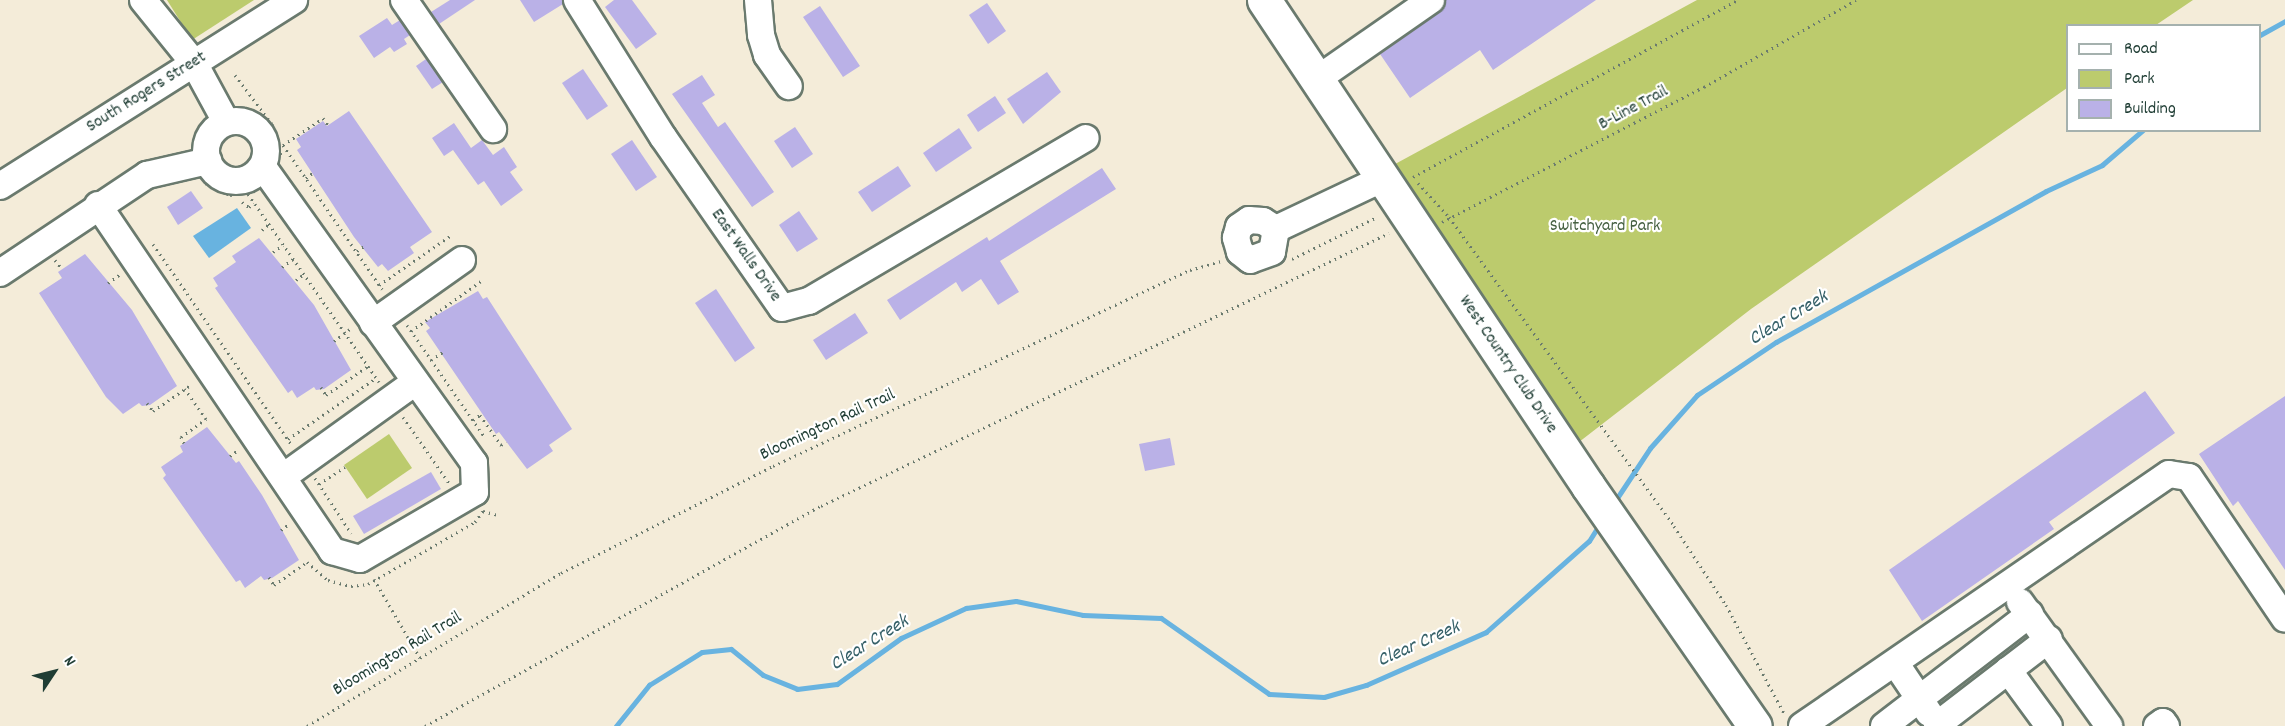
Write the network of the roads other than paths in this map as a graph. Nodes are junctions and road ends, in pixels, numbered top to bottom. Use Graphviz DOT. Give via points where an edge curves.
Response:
graph roads {
  1 [pos="143,0"];
  2 [pos="294,0"];
  3 [pos="404,0"];
  4 [pos="577,0"];
  5 [pos="758,0"];
  6 [pos="1264,0"];
  7 [pos="1431,0"];
  8 [pos="194,63"];
  9 [pos="1316,80"];
  10 [pos="789,86"];
  11 [pos="226,122"];
  12 [pos="493,129"];
  13 [pos="1086,138"];
  14 [pos="204,169"];
  15 [pos="268,172"];
  16 [pos="1400,175"];
  17 [pos="0,186"];
  18 [pos="98,205"];
  19 [pos="1276,229"];
  20 [pos="462,260"];
  21 [pos="0,273"];
  22 [pos="366,323"];
  23 [pos="415,382"];
  24 [pos="283,477"];
  25 [pos="2007,587"];
  26 [pos="2030,614"];
  27 [pos="2285,619"];
  28 [pos="2049,639"];
  29 [pos="1896,664"];
  30 [pos="2008,670"];
  31 [pos="1920,699"];
  32 [pos="1794,722"];
  33 [pos="1938,725"];
  34 [pos="1755,726"];
  35 [pos="1884,726"];
  36 [pos="2049,726"];
  37 [pos="2109,726"];
  38 [pos="2157,726"];
  39 [pos="2166,726"];
  1 -- 8 [label="street"];
  2 -- 8 [label="street, South Rogers Street"];
  3 -- 12 [label="street"];
  4 -- 13 [label="street, East Walls Drive" via="670,147 782,308 809,301"];
  5 -- 10 [label="street" via="760,34 767,55"];
  6 -- 9 [label="main road, West Country Club Drive"];
  7 -- 9 [label="street"];
  8 -- 11 [label="street"];
  8 -- 17 [label="street, South Rogers Street"];
  9 -- 16 [label="main road, West Country Club Drive"];
  11 -- 14 [label="street" via="212,134"];
  11 -- 15 [label="street" via="237,121 256,128 267,146"];
  14 -- 15 [label="street" via="236,182"];
  14 -- 18 [label="street" via="147,175"];
  15 -- 22 [label="street"];
  16 -- 19 [label="street"];
  16 -- 34 [label="main road, West Country Club Drive" via="1402,223"];
  18 -- 21 [label="street"];
  18 -- 24 [label="street"];
  20 -- 22 [label="street"];
  22 -- 23 [label="street"];
  23 -- 24 [label="street"];
  23 -- 24 [label="street" via="474,463 475,492 360,559 332,551"];
  25 -- 26 [label="street"];
  25 -- 27 [label="street" via="2169,474 2189,477"];
  25 -- 29 [label="street"];
  26 -- 28 [label="street"];
  26 -- 31 [label="street"];
  28 -- 30 [label="street"];
  28 -- 37 [label="street"];
  29 -- 31 [label="street"];
  29 -- 32 [label="street"];
  30 -- 33 [label="street"];
  30 -- 36 [label="street"];
  31 -- 33 [label="street"];
  31 -- 35 [label="street"];
  38 -- 39 [label="street" via="2163,722"];
}
